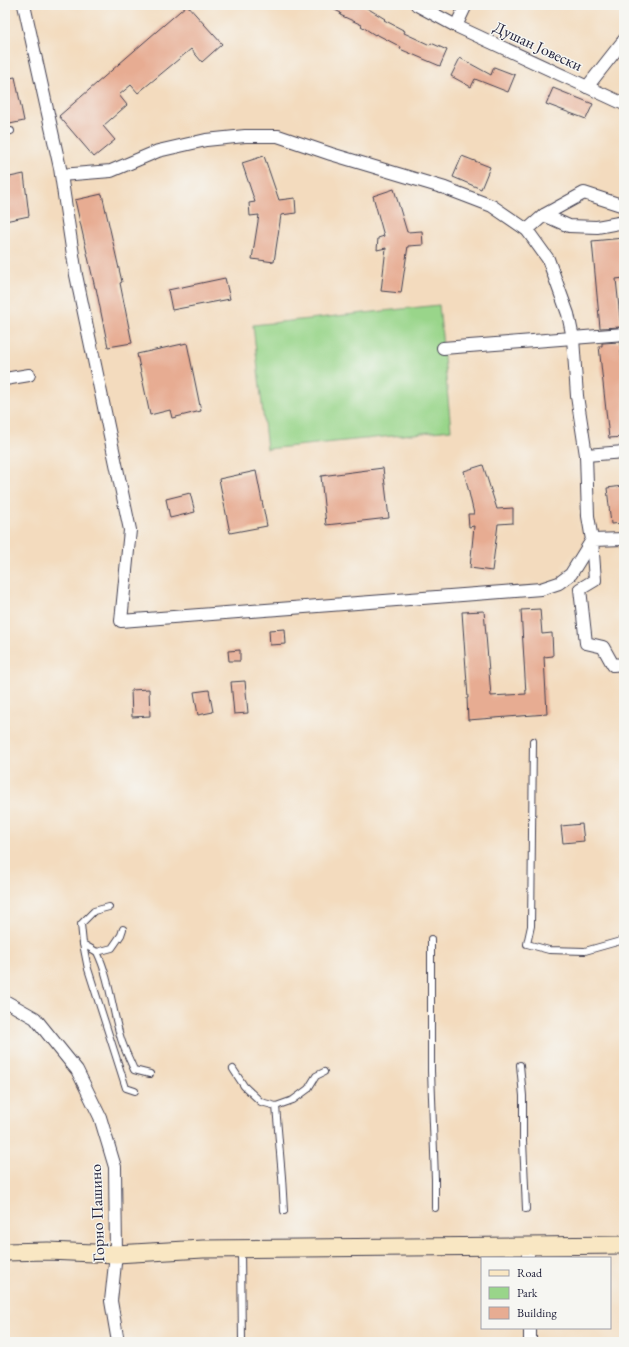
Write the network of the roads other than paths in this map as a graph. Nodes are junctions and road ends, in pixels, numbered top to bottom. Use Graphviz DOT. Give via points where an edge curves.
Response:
graph roads {
  1 [pos="24,5"];
  2 [pos="417,5"];
  3 [pos="466,5"];
  4 [pos="456,26"];
  5 [pos="624,40"];
  6 [pos="587,87"];
  7 [pos="624,104"];
  8 [pos="61,175"];
  9 [pos="624,206"];
  10 [pos="544,215"];
  11 [pos="624,222"];
  12 [pos="527,230"];
  13 [pos="624,334"];
  14 [pos="573,338"];
  15 [pos="443,348"];
  16 [pos="29,375"];
  17 [pos="5,380"];
  18 [pos="624,452"];
  19 [pos="586,455"];
  20 [pos="592,540"];
  21 [pos="624,540"];
  22 [pos="624,664"];
  23 [pos="533,741"];
  24 [pos="109,907"];
  25 [pos="123,929"];
  26 [pos="431,939"];
  27 [pos="624,940"];
  28 [pos="83,944"];
  29 [pos="97,952"];
  30 [pos="5,1001"];
  31 [pos="520,1065"];
  32 [pos="233,1069"];
  33 [pos="324,1072"];
  34 [pos="150,1074"];
  35 [pos="135,1091"];
  36 [pos="276,1106"];
  37 [pos="435,1208"];
  38 [pos="526,1208"];
  39 [pos="284,1211"];
  40 [pos="624,1245"];
  41 [pos="241,1248"];
  42 [pos="5,1252"];
  43 [pos="528,1252"];
  44 [pos="116,1254"];
  45 [pos="530,1329"];
  46 [pos="118,1342"];
  47 [pos="242,1342"];
  48 [pos="530,1342"];
  1 -- 8 [label="street"];
  2 -- 4 [label="street, Душан Јовески"];
  3 -- 4 [label="street"];
  4 -- 6 [label="street, Душан Јовески"];
  5 -- 6 [label="street"];
  6 -- 7 [label="street, Душан Јовески"];
  8 -- 12 [label="street" via="111,171 158,152 206,140 278,136 446,188 492,206"];
  8 -- 20 [label="street" via="76,275 130,530 121,621 541,589 559,583 571,574"];
  9 -- 10 [label="street" via="584,192"];
  10 -- 11 [label="street" via="569,226 596,227"];
  10 -- 12 [label="street"];
  12 -- 14 [label="street" via="548,259 568,314"];
  13 -- 14 [label="street"];
  14 -- 15 [label="street"];
  14 -- 19 [label="street" via="577,396"];
  16 -- 17 [label="street"];
  18 -- 19 [label="street"];
  19 -- 20 [label="street" via="588,516"];
  20 -- 21 [label="street"];
  20 -- 22 [label="street" via="595,580 580,589 586,643 603,647 613,665"];
  23 -- 27 [label="lane" via="531,926 527,944 549,950 585,951"];
  24 -- 28 [label="lane" via="94,911 81,924"];
  25 -- 29 [label="lane" via="112,948"];
  26 -- 37 [label="lane"];
  28 -- 29 [label="lane"];
  28 -- 35 [label="lane" via="88,969 126,1088"];
  29 -- 34 [label="lane" via="104,967 121,1040 134,1070"];
  30 -- 44 [label="street, Горно Пашино" via="35,1018 77,1070 100,1117 114,1167"];
  31 -- 38 [label="lane"];
  32 -- 36 [label="lane" via="244,1086 261,1102"];
  33 -- 36 [label="lane" via="316,1076 308,1089 293,1100"];
  36 -- 39 [label="lane"];
  40 -- 43 [label="main road"];
  41 -- 43 [label="main road"];
  41 -- 44 [label="main road"];
  41 -- 47 [label="lane"];
  42 -- 44 [label="main road"];
  44 -- 46 [label="street, Горно Пашино" via="111,1301"];
  45 -- 48 [label="street"];
}
